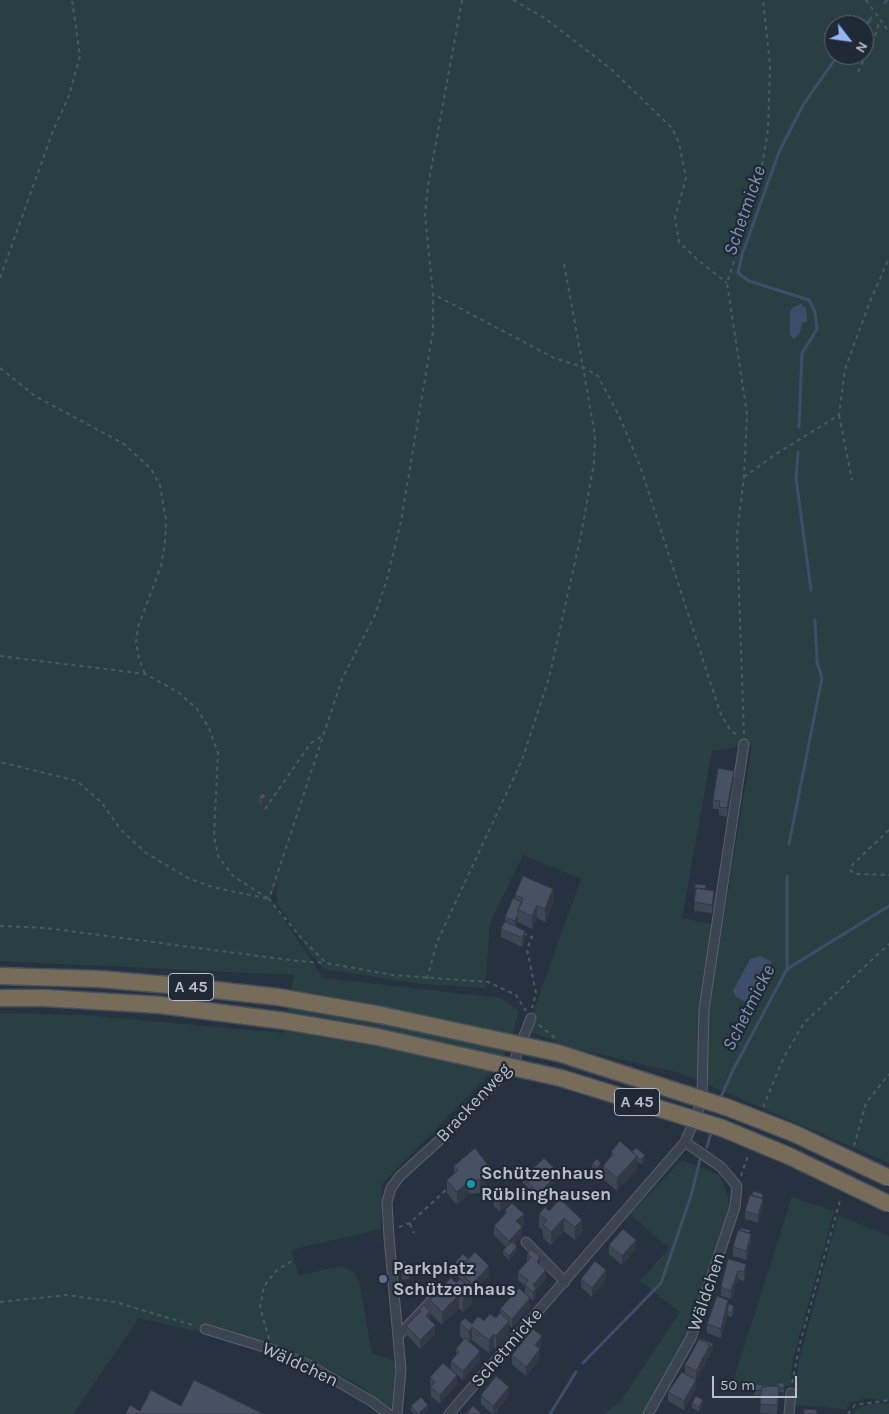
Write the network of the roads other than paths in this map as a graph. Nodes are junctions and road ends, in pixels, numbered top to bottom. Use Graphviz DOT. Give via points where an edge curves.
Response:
graph roads {
  1 [pos="744,744"];
  2 [pos="0,976"];
  3 [pos="0,998"];
  4 [pos="531,1018"];
  5 [pos="685,1142"];
  6 [pos="889,1178"];
  7 [pos="889,1204"];
  8 [pos="526,1242"];
  9 [pos="565,1282"];
  10 [pos="444,1288"];
  11 [pos="205,1329"];
  12 [pos="398,1336"];
  13 [pos="791,1393"];
  14 [pos="389,1414"];
  15 [pos="397,1414"];
  16 [pos="449,1414"];
  17 [pos="648,1414"];
  18 [pos="790,1414"];
  1 -- 5 [label="street, Schetmicke" via="704,1010 702,1095"];
  2 -- 6 [label="highway, A 45, bridge" via="99,979 278,997 381,1015 558,1053 691,1095 793,1133"];
  3 -- 7 [label="highway, A 45, bridge" via="160,1005 285,1021 373,1036 561,1078 722,1128"];
  4 -- 12 [label="street, Brackenweg" via="515,1059 391,1188 387,1202"];
  5 -- 9 [label="street, Schetmicke"];
  5 -- 17 [label="street, Wäldchen" via="721,1167 737,1186 735,1207 694,1330"];
  8 -- 9 [label="street"];
  9 -- 16 [label="street, Schetmicke"];
  10 -- 12 [label="street"];
  11 -- 14 [label="street, Wäldchen" via="274,1350 326,1374"];
  12 -- 15 [label="street, Brackenweg" via="401,1377"];
  13 -- 18 [label="street"];
}
